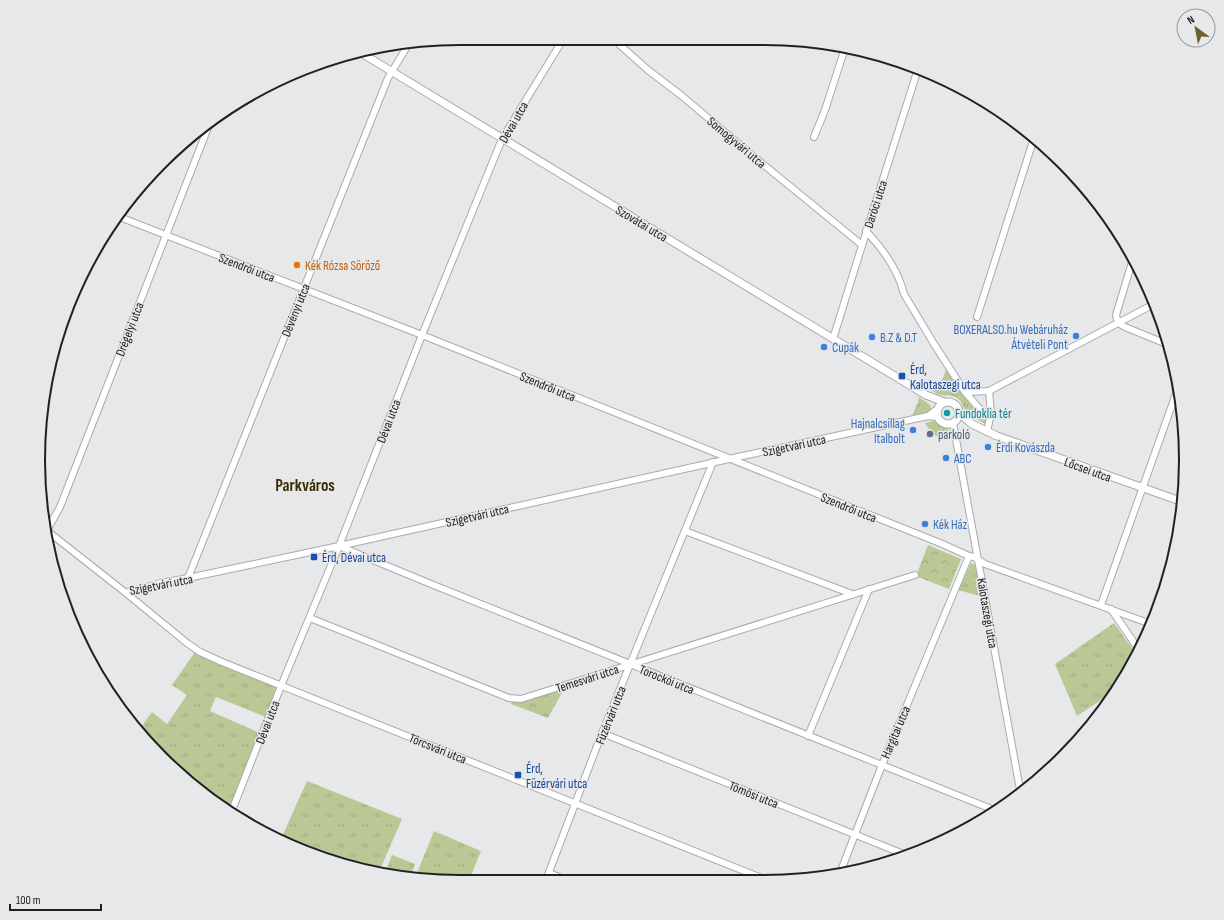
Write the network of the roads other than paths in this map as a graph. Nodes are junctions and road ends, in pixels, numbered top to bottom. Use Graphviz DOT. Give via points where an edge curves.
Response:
graph roads {
  1 [pos="560,45"];
  2 [pos="620,45"];
  3 [pos="405,49"];
  4 [pos="843,53"];
  5 [pos="365,56"];
  6 [pos="391,72"];
  7 [pos="916,74"];
  8 [pos="206,131"];
  9 [pos="814,137"];
  10 [pos="502,139"];
  11 [pos="1032,143"];
  12 [pos="123,218"];
  13 [pos="866,231"];
  14 [pos="165,236"];
  15 [pos="862,245"];
  16 [pos="1131,267"];
  17 [pos="301,289"];
  18 [pos="1149,307"];
  19 [pos="978,317"];
  20 [pos="1118,323"];
  21 [pos="422,335"];
  22 [pos="833,339"];
  23 [pos="1162,342"];
  24 [pos="988,391"];
  25 [pos="965,392"];
  26 [pos="926,395"];
  27 [pos="1174,399"];
  28 [pos="944,402"];
  29 [pos="937,409"];
  30 [pos="959,413"];
  31 [pos="928,416"];
  32 [pos="937,417"];
  33 [pos="990,418"];
  34 [pos="952,422"];
  35 [pos="972,424"];
  36 [pos="987,432"];
  37 [pos="729,459"];
  38 [pos="713,462"];
  39 [pos="1142,488"];
  40 [pos="1177,500"];
  41 [pos="50,523"];
  42 [pos="685,531"];
  43 [pos="52,536"];
  44 [pos="339,546"];
  45 [pos="969,556"];
  46 [pos="978,559"];
  47 [pos="915,575"];
  48 [pos="188,578"];
  49 [pos="869,589"];
  50 [pos="126,593"];
  51 [pos="852,594"];
  52 [pos="1101,605"];
  53 [pos="1112,609"];
  54 [pos="310,618"];
  55 [pos="1146,622"];
  56 [pos="1136,645"];
  57 [pos="631,664"];
  58 [pos="282,686"];
  59 [pos="602,733"];
  60 [pos="808,736"];
  61 [pos="882,765"];
  62 [pos="1020,787"];
  63 [pos="575,804"];
  64 [pos="234,808"];
  65 [pos="990,808"];
  66 [pos="855,835"];
  67 [pos="899,852"];
  68 [pos="842,867"];
  69 [pos="549,874"];
  70 [pos="552,875"];
  71 [pos="754,875"];
  1 -- 10 [label="street, Dévai utca"];
  2 -- 15 [label="street, Somogyvári utca"];
  3 -- 6 [label="street, Dévényi utca"];
  4 -- 9 [label="street"];
  5 -- 6 [label="street, Szovátai utca"];
  6 -- 10 [label="street, Szovátai utca"];
  6 -- 17 [label="street, Dévényi utca"];
  7 -- 13 [label="street, Daróci utca"];
  8 -- 14 [label="street, Drégelyi utca"];
  10 -- 21 [label="street, Dévai utca"];
  10 -- 22 [label="street, Szovátai utca"];
  11 -- 19 [label="street"];
  12 -- 14 [label="street, Szendrői utca"];
  13 -- 15 [label="street, Daróci utca"];
  13 -- 25 [label="street" via="888,258 902,284 904,294"];
  14 -- 17 [label="street, Szendrői utca"];
  14 -- 41 [label="street, Drégelyi utca" via="60,507"];
  15 -- 22 [label="street, Daróci utca"];
  16 -- 20 [label="street" via="1116,315"];
  17 -- 21 [label="street, Szendrői utca"];
  17 -- 48 [label="street, Dévényi utca"];
  18 -- 20 [label="street"];
  20 -- 23 [label="street"];
  20 -- 24 [label="street"];
  21 -- 37 [label="street, Szendrői utca"];
  21 -- 44 [label="street, Dévai utca"];
  22 -- 26 [label="street, Szovátai utca"];
  24 -- 25 [label="street"];
  24 -- 33 [label="street"];
  25 -- 33 [label="street"];
  26 -- 28 [label="street"];
  26 -- 29 [label="street"];
  27 -- 39 [label="street"];
  28 -- 29 [label="street"];
  28 -- 30 [label="street" via="955,404"];
  29 -- 31 [label="street, Szigetvári utca"];
  29 -- 32 [label="street"];
  30 -- 34 [label="street"];
  30 -- 35 [label="street, Lőcsei utca"];
  31 -- 32 [label="street, Szigetvári utca"];
  31 -- 37 [label="street, Szigetvári utca"];
  32 -- 34 [label="street" via="942,422"];
  33 -- 36 [label="street"];
  34 -- 35 [label="street, Lőcsei utca"];
  34 -- 46 [label="street, Kalotaszegi utca"];
  35 -- 36 [label="street, Lőcsei utca"];
  36 -- 39 [label="street, Lőcsei utca"];
  37 -- 38 [label="street, Szigetvári utca"];
  37 -- 45 [label="street, Szendrői utca"];
  38 -- 42 [label="street, Füzérvári utca"];
  38 -- 44 [label="street, Szigetvári utca"];
  39 -- 40 [label="street, Lőcsei utca"];
  39 -- 52 [label="street"];
  42 -- 51 [label="street"];
  42 -- 57 [label="street, Füzérvári utca"];
  43 -- 50 [label="street, Szigetvári utca"];
  44 -- 48 [label="street, Szigetvári utca"];
  44 -- 54 [label="street, Dévai utca"];
  44 -- 57 [label="street, Torockói utca"];
  45 -- 46 [label="street, Szendrői utca"];
  45 -- 61 [label="street, Hargitai utca"];
  46 -- 52 [label="street, Szendrői utca" via="985,564"];
  46 -- 62 [label="street, Kalotaszegi utca"];
  47 -- 49 [label="street, Temesvári utca"];
  48 -- 50 [label="street, Szigetvári utca"];
  49 -- 51 [label="street, Temesvári utca"];
  49 -- 60 [label="street"];
  50 -- 58 [label="street, Törcsvári utca" via="170,631 200,652"];
  51 -- 57 [label="street, Temesvári utca"];
  52 -- 53 [label="street, Szendrői utca"];
  53 -- 55 [label="street, Szendrői utca"];
  53 -- 56 [label="street"];
  54 -- 57 [label="street, Temesvári utca" via="509,698 526,698"];
  54 -- 58 [label="street, Dévai utca"];
  57 -- 59 [label="street, Füzérvári utca"];
  57 -- 60 [label="street, Torockói utca"];
  58 -- 63 [label="street, Törcsvári utca"];
  58 -- 64 [label="street, Dévai utca"];
  59 -- 63 [label="street, Füzérvári utca"];
  59 -- 66 [label="street, Tömösi utca"];
  60 -- 61 [label="street, Torockói utca"];
  61 -- 65 [label="street, Torockói utca"];
  61 -- 66 [label="street, Hargitai utca"];
  63 -- 69 [label="street, Füzérvári utca"];
  63 -- 71 [label="street, Törcsvári utca"];
  66 -- 67 [label="street, Tömösi utca"];
  66 -- 68 [label="street, Hargitai utca"];
  69 -- 70 [label="street"];
}
